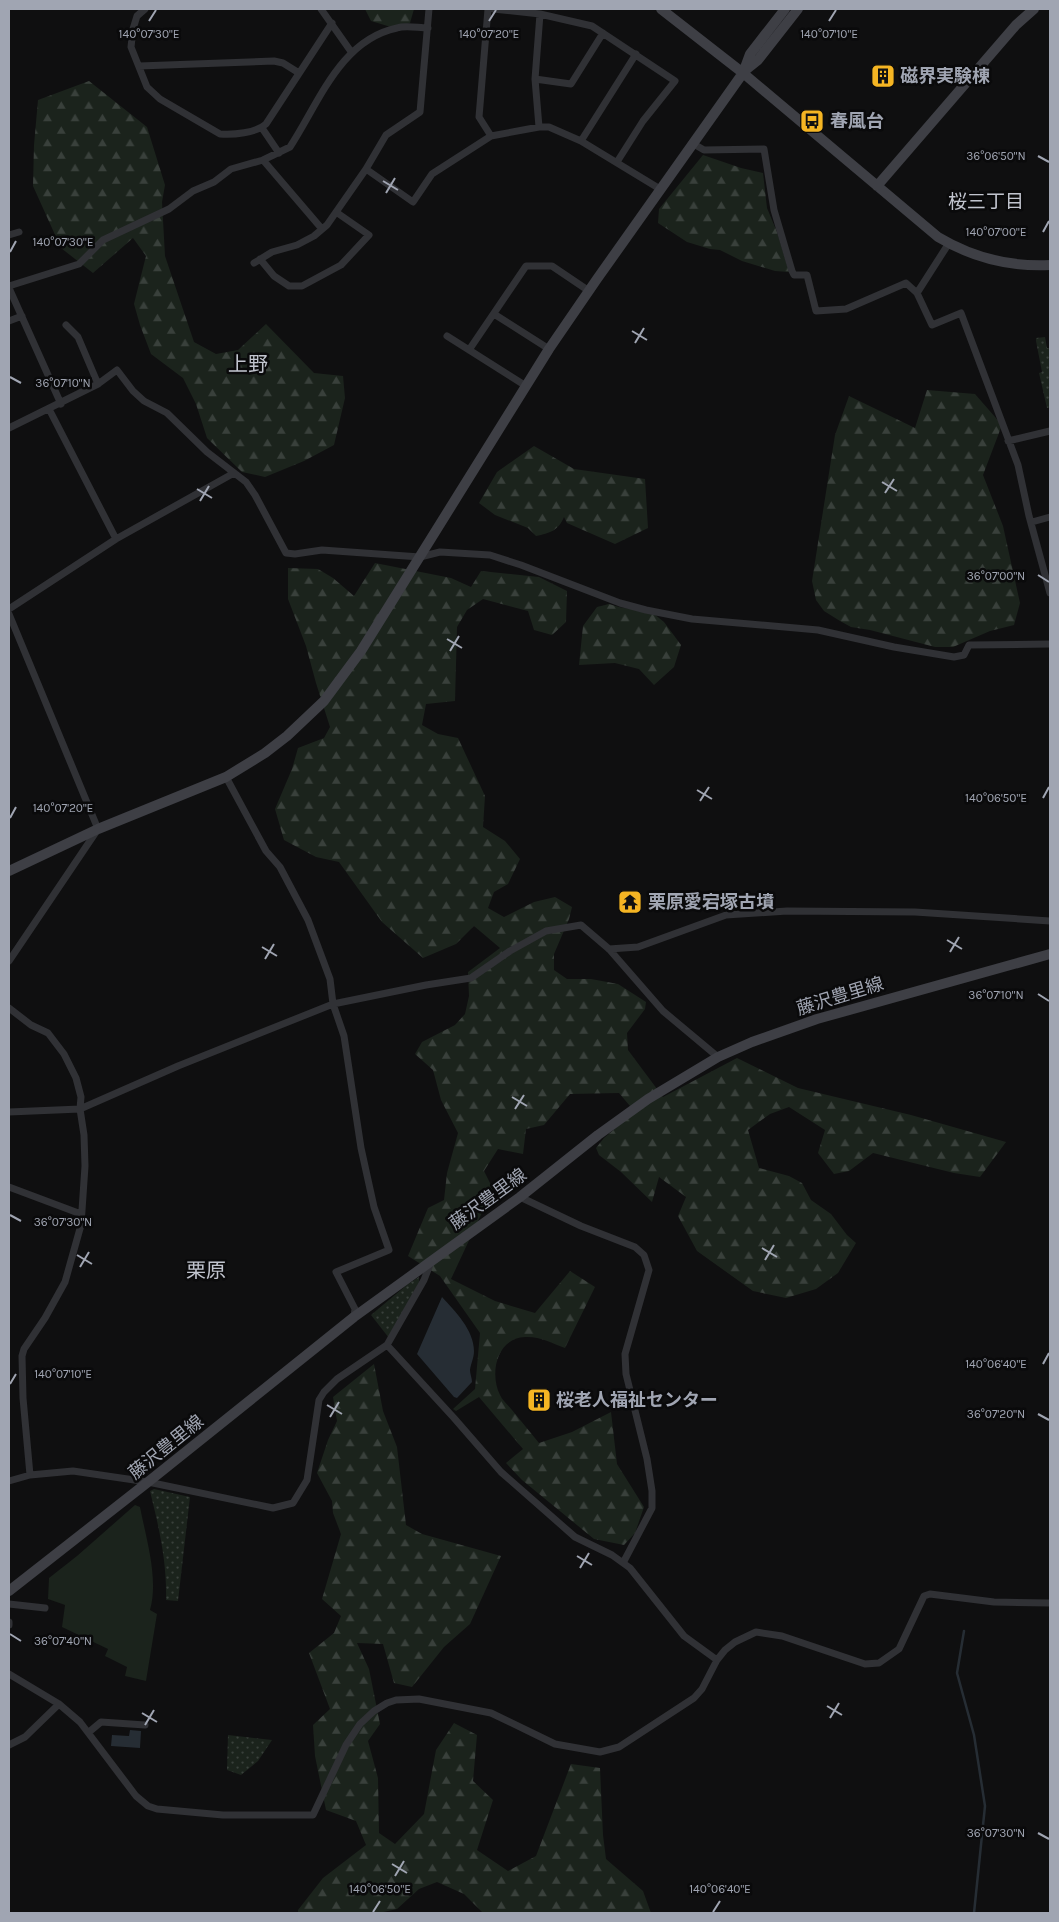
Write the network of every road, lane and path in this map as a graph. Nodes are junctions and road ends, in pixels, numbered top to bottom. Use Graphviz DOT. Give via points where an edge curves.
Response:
graph roads {
  1 [pos="145,9"];
  2 [pos="320,9"];
  3 [pos="429,9"];
  4 [pos="488,9"];
  5 [pos="494,9"];
  6 [pos="661,9"];
  7 [pos="785,9"];
  8 [pos="798,9"];
  9 [pos="1034,9"];
  10 [pos="540,14"];
  11 [pos="332,23"];
  12 [pos="428,28"];
  13 [pos="603,34"];
  14 [pos="352,53"];
  15 [pos="636,54"];
  16 [pos="139,66"];
  17 [pos="299,73"];
  18 [pos="742,73"];
  19 [pos="535,79"];
  20 [pos="539,127"];
  21 [pos="262,128"];
  22 [pos="491,136"];
  23 [pos="581,141"];
  24 [pos="692,143"];
  25 [pos="279,153"];
  26 [pos="263,160"];
  27 [pos="616,162"];
  28 [pos="366,169"];
  29 [pos="877,186"];
  30 [pos="660,189"];
  31 [pos="336,212"];
  32 [pos="322,229"];
  33 [pos="19,232"];
  34 [pos="9,235"];
  35 [pos="949,244"];
  36 [pos="1050,265"];
  37 [pos="9,287"];
  38 [pos="589,291"];
  39 [pos="917,293"];
  40 [pos="494,314"];
  41 [pos="22,316"];
  42 [pos="9,320"];
  43 [pos="66,325"];
  44 [pos="447,336"];
  45 [pos="549,349"];
  46 [pos="469,350"];
  47 [pos="98,384"];
  48 [pos="526,386"];
  49 [pos="61,404"];
  50 [pos="49,409"];
  51 [pos="9,428"];
  52 [pos="1050,431"];
  53 [pos="1008,440"];
  54 [pos="234,473"];
  55 [pos="1050,517"];
  56 [pos="1032,522"];
  57 [pos="116,539"];
  58 [pos="420,557"];
  59 [pos="1048,574"];
  60 [pos="1050,593"];
  61 [pos="9,609"];
  62 [pos="9,614"];
  63 [pos="1050,644"];
  64 [pos="226,777"];
  65 [pos="98,829"];
  66 [pos="9,871"];
  67 [pos="1050,921"];
  68 [pos="609,950"];
  69 [pos="1050,954"];
  70 [pos="9,961"];
  71 [pos="333,1004"];
  72 [pos="9,1008"];
  73 [pos="718,1057"];
  74 [pos="80,1108"];
  75 [pos="9,1112"];
  76 [pos="9,1187"];
  77 [pos="520,1197"];
  78 [pos="81,1214"];
  79 [pos="432,1260"];
  80 [pos="354,1317"];
  81 [pos="387,1345"];
  82 [pos="30,1475"];
  83 [pos="9,1480"];
  84 [pos="148,1482"];
  85 [pos="623,1563"];
  86 [pos="9,1591"];
  87 [pos="1050,1603"];
  88 [pos="9,1604"];
  89 [pos="45,1608"];
  90 [pos="716,1660"];
  91 [pos="9,1674"];
  92 [pos="59,1704"];
  93 [pos="145,1725"];
  94 [pos="89,1732"];
  95 [pos="9,1745"];
  1 -- 16 [label="street" via="137,16 131,47"];
  2 -- 11 [label="street"];
  3 -- 12 [label="street"];
  4 -- 22 [label="street" via="479,117"];
  5 -- 10 [label="street"];
  6 -- 18 [label="street"];
  7 -- 18 [label="street" via="750,54"];
  8 -- 18 [label="street" via="758,60"];
  9 -- 29 [label="street" via="1016,25"];
  10 -- 13 [label="street" via="592,26"];
  10 -- 19 [label="street"];
  11 -- 14 [label="street"];
  11 -- 17 [label="street"];
  12 -- 14 [label="street" via="399,27 380,33 360,44"];
  12 -- 28 [label="street" via="420,112 386,135"];
  13 -- 15 [label="street"];
  13 -- 19 [label="street" via="571,84"];
  14 -- 25 [label="street" via="341,63 290,146"];
  15 -- 23 [label="street"];
  15 -- 27 [label="street" via="675,81"];
  16 -- 17 [label="street" via="274,61"];
  16 -- 21 [label="street" via="147,88 160,99 220,134"];
  17 -- 21 [label="street"];
  18 -- 24 [label="street"];
  18 -- 29 [label="street"];
  19 -- 20 [label="street"];
  20 -- 22 [label="street"];
  20 -- 23 [label="street" via="549,127"];
  21 -- 25 [label="street"];
  22 -- 28 [label="street" via="432,174 413,202"];
  23 -- 27 [label="street"];
  24 -- 30 [label="street"];
  24 -- 39 [label="street" via="704,150 764,148 774,210 792,271 806,276 816,311 846,309 906,283"];
  25 -- 26 [label="street"];
  26 -- 32 [label="street"];
  26 -- 37 [label="street" via="231,169 214,182 192,191 169,209 103,240 79,264"];
  27 -- 30 [label="street"];
  28 -- 31 [label="street"];
  29 -- 35 [label="street"];
  30 -- 38 [label="street"];
  31 -- 32 [label="street"];
  31 -- 32 [label="street" via="368,235 341,265 302,286 289,286 257,261 272,252 297,245"];
  33 -- 34 [label="street"];
  35 -- 36 [label="street" via="1003,263"];
  35 -- 39 [label="street"];
  37 -- 41 [label="street"];
  38 -- 40 [label="street" via="552,266 526,266"];
  38 -- 45 [label="street"];
  39 -- 53 [label="street" via="932,325 961,313"];
  40 -- 45 [label="street"];
  40 -- 46 [label="street"];
  41 -- 42 [label="street"];
  41 -- 49 [label="street"];
  43 -- 47 [label="street" via="78,337"];
  44 -- 46 [label="street"];
  45 -- 48 [label="street"];
  46 -- 48 [label="street"];
  47 -- 49 [label="street"];
  47 -- 54 [label="street" via="117,370 144,401 167,412 207,452"];
  48 -- 58 [label="street"];
  49 -- 50 [label="street"];
  50 -- 51 [label="street"];
  50 -- 57 [label="street"];
  52 -- 53 [label="street"];
  53 -- 56 [label="street"];
  54 -- 57 [label="street"];
  54 -- 58 [label="street" via="255,495 286,552 322,550"];
  55 -- 56 [label="street"];
  56 -- 59 [label="street"];
  57 -- 61 [label="street"];
  58 -- 63 [label="street" via="440,552 490,555 646,610 692,619 818,630 954,657 964,655 969,645"];
  58 -- 64 [label="street" via="350,668 324,702 265,753"];
  59 -- 60 [label="street"];
  62 -- 65 [label="street"];
  64 -- 65 [label="street"];
  64 -- 71 [label="street" via="308,920 330,979"];
  65 -- 66 [label="street"];
  65 -- 70 [label="street"];
  67 -- 68 [label="street" via="915,912 735,914 638,947"];
  68 -- 71 [label="street" via="581,925 546,931 471,978"];
  68 -- 73 [label="street" via="663,1011"];
  69 -- 73 [label="street, 藤沢豊里線" via="817,1019"];
  71 -- 74 [label="street"];
  71 -- 80 [label="street" via="344,1036 361,1148 374,1207 389,1250 336,1272 355,1309"];
  72 -- 74 [label="street" via="48,1033 64,1054 76,1078"];
  73 -- 77 [label="street, 藤沢豊里線" via="648,1099"];
  74 -- 75 [label="street"];
  74 -- 78 [label="street" via="85,1166"];
  76 -- 78 [label="street"];
  77 -- 79 [label="street, 藤沢豊里線"];
  77 -- 85 [label="street" via="581,1226 635,1246 644,1255 649,1270 625,1354 626,1374 647,1459 652,1508"];
  78 -- 82 [label="street" via="81,1225 64,1282 22,1356"];
  79 -- 80 [label="street, 藤沢豊里線"];
  79 -- 81 [label="street"];
  80 -- 84 [label="street, 藤沢豊里線"];
  81 -- 84 [label="street" via="337,1380 319,1400 307,1480 293,1503 273,1508"];
  81 -- 85 [label="street" via="501,1472 575,1536"];
  82 -- 83 [label="street"];
  82 -- 84 [label="street" via="72,1471"];
  84 -- 86 [label="street, 藤沢豊里線"];
  85 -- 90 [label="street" via="636,1574 679,1632"];
  87 -- 90 [label="street" via="924,1596 899,1649 879,1663 865,1664 782,1636 756,1632 735,1642"];
  88 -- 89 [label="street"];
  90 -- 94 [label="street" via="694,1698 619,1747 600,1752 555,1744 491,1713 419,1699 387,1703 360,1724 346,1745 313,1815 223,1815 156,1809 136,1796"];
  91 -- 92 [label="street"];
  92 -- 94 [label="street"];
  92 -- 95 [label="street" via="25,1737"];
  93 -- 94 [label="street" via="101,1722"];
}
